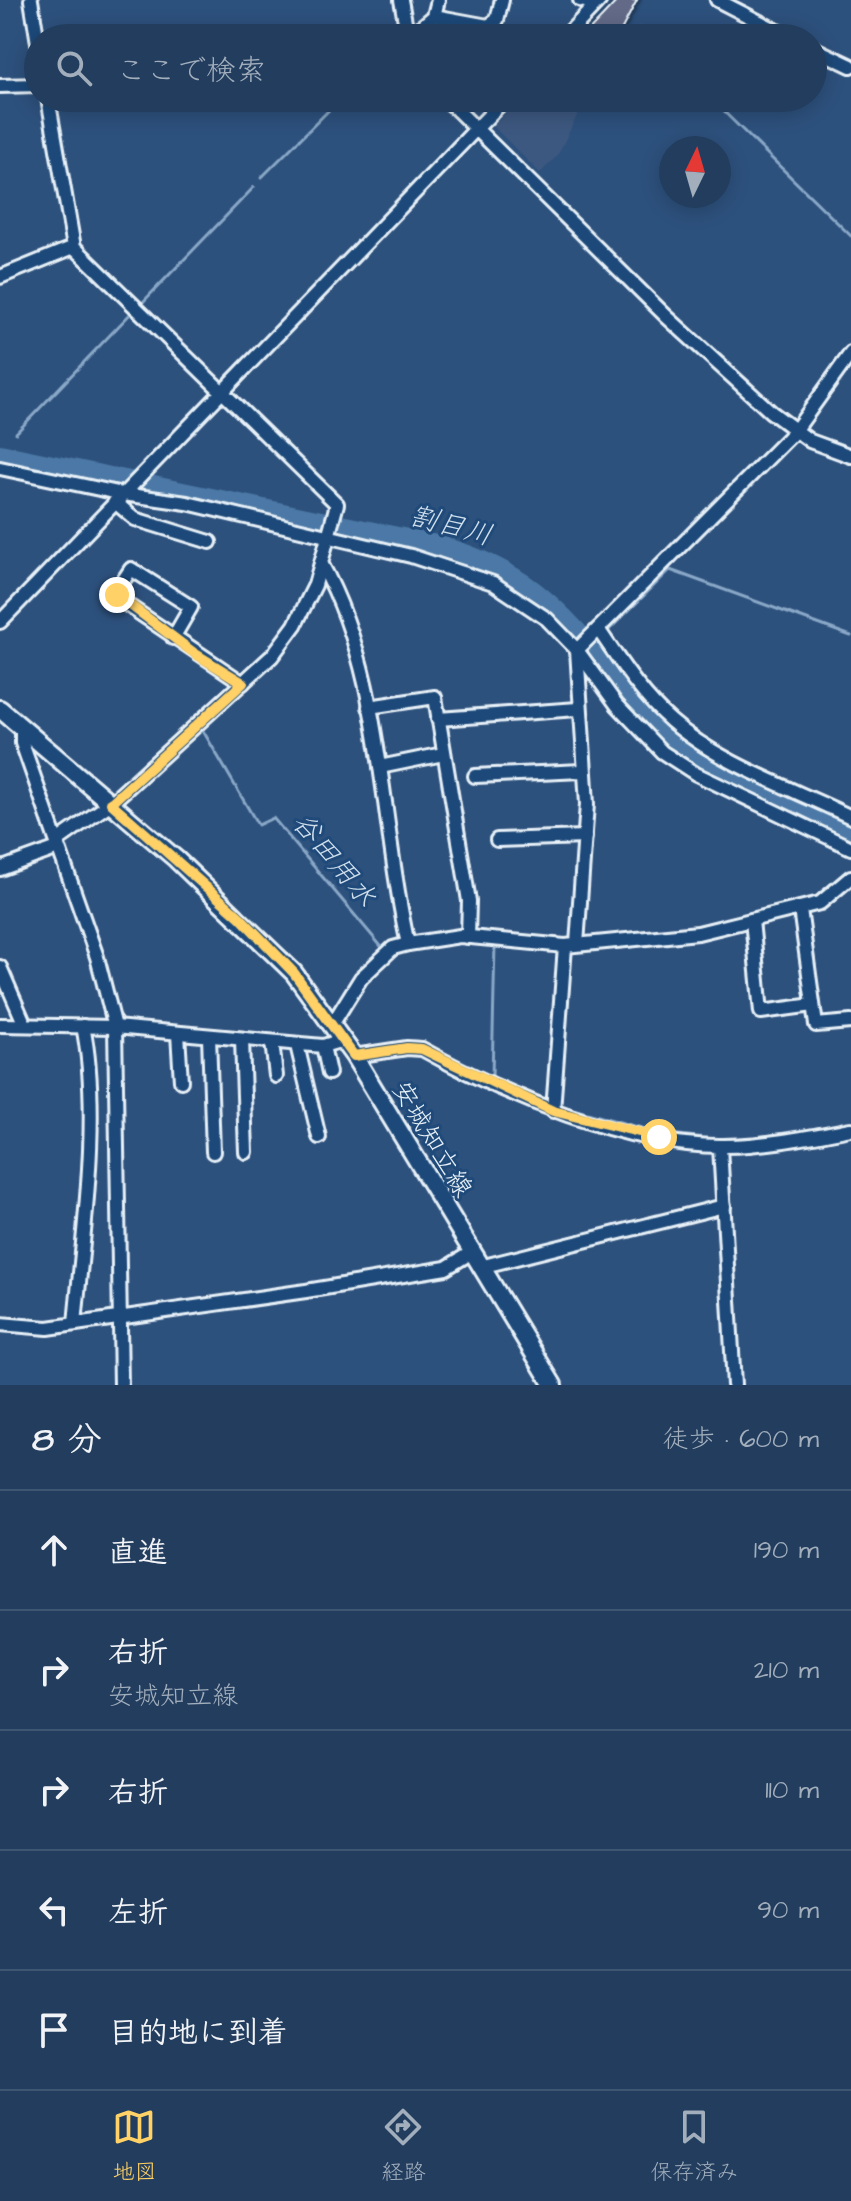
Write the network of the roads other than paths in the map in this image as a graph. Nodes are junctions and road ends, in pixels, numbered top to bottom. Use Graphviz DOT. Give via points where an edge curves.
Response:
graph roads {
  1 [pos="31,0"];
  2 [pos="401,0"];
  3 [pos="438,0"];
  4 [pos="502,0"];
  5 [pos="580,0"];
  6 [pos="717,0"];
  7 [pos="598,2"];
  8 [pos="434,16"];
  9 [pos="35,24"];
  10 [pos="405,24"];
  11 [pos="425,24"];
  12 [pos="477,24"];
  13 [pos="491,24"];
  14 [pos="577,24"];
  15 [pos="764,24"];
  16 [pos="827,55"];
  17 [pos="851,66"];
  18 [pos="24,85"];
  19 [pos="0,86"];
  20 [pos="50,112"];
  21 [pos="459,112"];
  22 [pos="493,112"];
  23 [pos="476,130"];
  24 [pos="74,247"];
  25 [pos="0,277"];
  26 [pos="851,353"];
  27 [pos="222,391"];
  28 [pos="795,431"];
  29 [pos="850,454"];
  30 [pos="0,468"];
  31 [pos="119,498"];
  32 [pos="330,536"];
  33 [pos="210,542"];
  34 [pos="321,563"];
  35 [pos="0,622"];
  36 [pos="598,629"];
  37 [pos="173,638"];
  38 [pos="577,650"];
  39 [pos="243,683"];
  40 [pos="369,707"];
  41 [pos="578,709"];
  42 [pos="1,711"];
  43 [pos="438,719"];
  44 [pos="22,728"];
  45 [pos="443,754"];
  46 [pos="380,767"];
  47 [pos="582,771"];
  48 [pos="475,776"];
  49 [pos="111,803"];
  50 [pos="851,817"];
  51 [pos="585,837"];
  52 [pos="497,840"];
  53 [pos="58,844"];
  54 [pos="851,848"];
  55 [pos="0,869"];
  56 [pos="851,877"];
  57 [pos="800,909"];
  58 [pos="752,920"];
  59 [pos="468,937"];
  60 [pos="408,944"];
  61 [pos="571,945"];
  62 [pos="0,967"];
  63 [pos="813,1005"];
  64 [pos="851,1022"];
  65 [pos="333,1023"];
  66 [pos="0,1025"];
  67 [pos="25,1025"];
  68 [pos="83,1026"];
  69 [pos="115,1027"];
  70 [pos="178,1034"];
  71 [pos="209,1036"];
  72 [pos="242,1040"];
  73 [pos="343,1040"];
  74 [pos="272,1042"];
  75 [pos="297,1045"];
  76 [pos="323,1046"];
  77 [pos="354,1056"];
  78 [pos="329,1073"];
  79 [pos="276,1076"];
  80 [pos="181,1081"];
  81 [pos="553,1111"];
  82 [pos="851,1129"];
  83 [pos="319,1137"];
  84 [pos="720,1147"];
  85 [pos="213,1152"];
  86 [pos="246,1152"];
  87 [pos="724,1206"];
  88 [pos="476,1260"];
  89 [pos="123,1317"];
  90 [pos="0,1324"];
  91 [pos="75,1324"];
  92 [pos="121,1385"];
  93 [pos="553,1385"];
  94 [pos="734,1385"];
  1 -- 9 [label="street"];
  2 -- 10 [label="street"];
  3 -- 8 [label="street"];
  4 -- 13 [label="street"];
  5 -- 7 [label="street"];
  6 -- 15 [label="street"];
  7 -- 14 [label="street"];
  8 -- 11 [label="street"];
  8 -- 12 [label="street"];
  16 -- 17 [label="street"];
  18 -- 19 [label="street"];
  20 -- 24 [label="street"];
  21 -- 23 [label="street"];
  22 -- 23 [label="street"];
  23 -- 27 [label="street"];
  23 -- 28 [label="street" via="666,316"];
  24 -- 25 [label="street"];
  24 -- 27 [label="street"];
  26 -- 28 [label="street"];
  27 -- 31 [label="street"];
  27 -- 32 [label="street" via="332,496 337,504"];
  28 -- 29 [label="street"];
  28 -- 36 [label="street"];
  30 -- 31 [label="street"];
  31 -- 32 [label="street" via="187,503"];
  31 -- 33 [label="street" via="135,519"];
  31 -- 35 [label="street"];
  32 -- 34 [label="street"];
  32 -- 38 [label="street" via="493,583 547,619"];
  34 -- 39 [label="street" via="295,625"];
  34 -- 40 [label="street" via="351,627"];
  36 -- 38 [label="street"];
  36 -- 50 [label="street" via="653,704 691,737"];
  37 -- 37 [label="street" via="117,598 131,569 191,607"];
  37 -- 39 [label="street"];
  38 -- 41 [label="street"];
  38 -- 54 [label="street" via="645,736 680,765"];
  39 -- 49 [label="street"];
  40 -- 43 [label="street" via="435,697"];
  40 -- 46 [label="street"];
  41 -- 43 [label="street"];
  41 -- 47 [label="street"];
  42 -- 44 [label="main road, 安城知立線"];
  43 -- 45 [label="street"];
  44 -- 49 [label="main road, 安城知立線"];
  44 -- 53 [label="street" via="22,743"];
  45 -- 46 [label="street"];
  45 -- 59 [label="street" via="469,901"];
  46 -- 60 [label="street"];
  47 -- 48 [label="street"];
  47 -- 51 [label="street"];
  49 -- 53 [label="street"];
  49 -- 65 [label="main road, 安城知立線" via="240,917"];
  51 -- 52 [label="street"];
  51 -- 61 [label="street"];
  53 -- 55 [label="street"];
  53 -- 69 [label="street"];
  56 -- 57 [label="street" via="820,903"];
  57 -- 58 [label="street"];
  57 -- 63 [label="street"];
  58 -- 61 [label="street" via="698,933"];
  58 -- 63 [label="street" via="761,1012"];
  59 -- 60 [label="street"];
  59 -- 61 [label="street"];
  60 -- 65 [label="street" via="393,948 361,978"];
  61 -- 81 [label="street"];
  62 -- 67 [label="street"];
  63 -- 64 [label="street" via="816,1025"];
  65 -- 73 [label="main road, 安城知立線"];
  66 -- 67 [label="street"];
  67 -- 68 [label="street"];
  68 -- 69 [label="street"];
  68 -- 91 [label="street" via="89,1058 86,1189"];
  69 -- 70 [label="street"];
  69 -- 89 [label="street"];
  70 -- 71 [label="street"];
  70 -- 80 [label="street"];
  71 -- 72 [label="street"];
  71 -- 85 [label="street"];
  72 -- 74 [label="street"];
  72 -- 86 [label="street"];
  73 -- 76 [label="street"];
  73 -- 77 [label="main road, 安城知立線"];
  74 -- 75 [label="street"];
  74 -- 79 [label="street"];
  75 -- 76 [label="street"];
  75 -- 83 [label="street"];
  76 -- 78 [label="street"];
  77 -- 81 [label="street" via="422,1049"];
  77 -- 88 [label="main road, 安城知立線"];
  81 -- 84 [label="street" via="612,1128"];
  82 -- 84 [label="street"];
  84 -- 87 [label="street"];
  87 -- 88 [label="street"];
  87 -- 94 [label="street"];
  88 -- 89 [label="street"];
  88 -- 93 [label="main road, 安城知立線"];
  89 -- 91 [label="street"];
  89 -- 92 [label="street"];
  90 -- 91 [label="street"];
}
